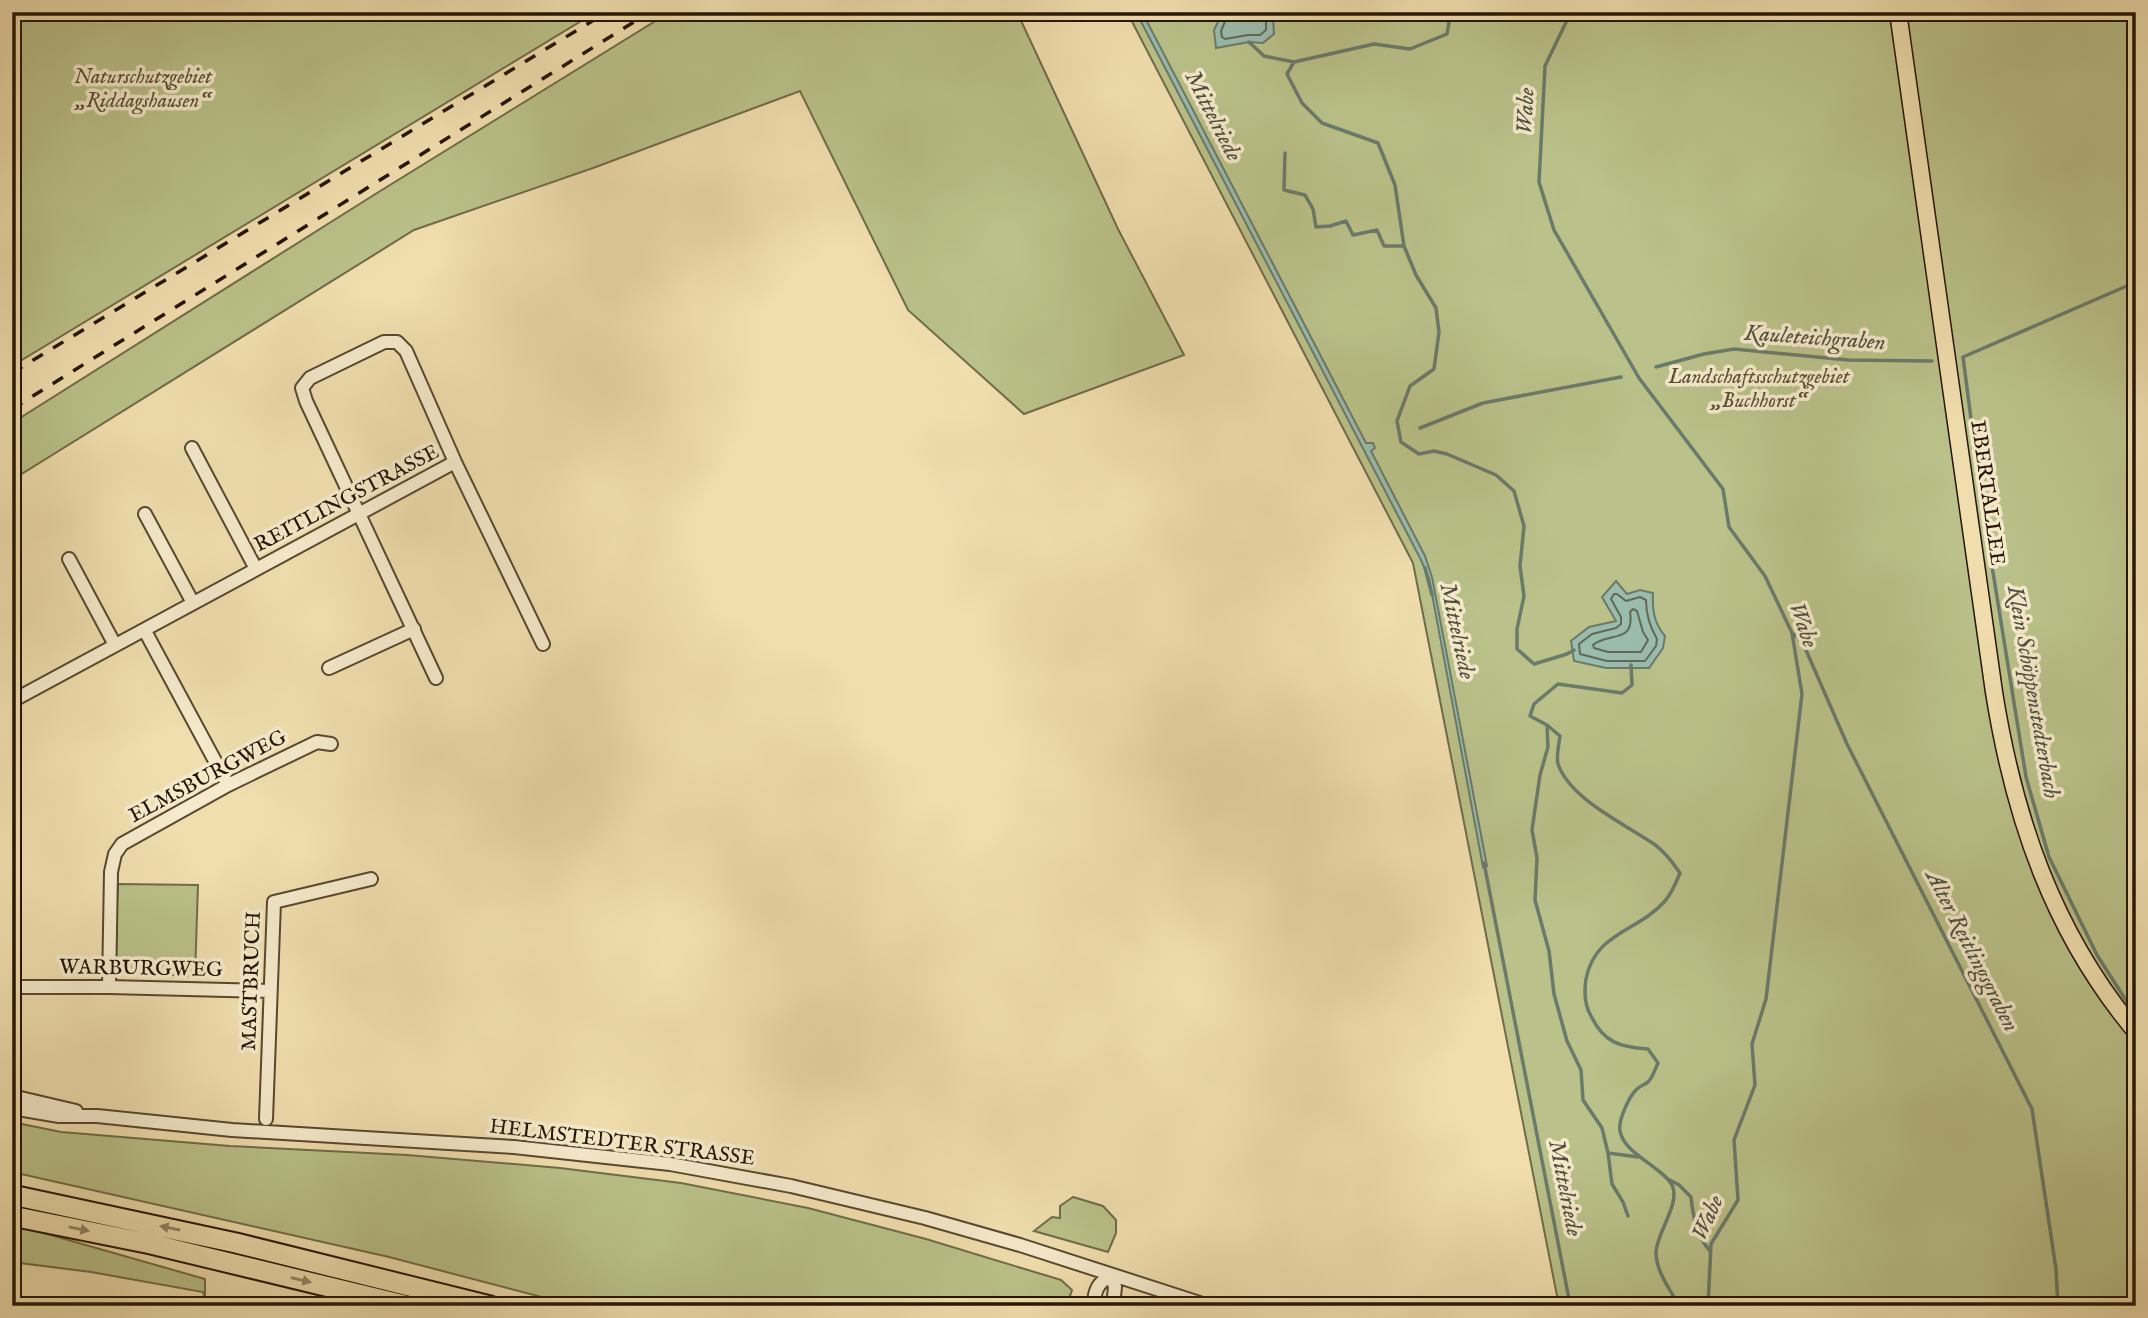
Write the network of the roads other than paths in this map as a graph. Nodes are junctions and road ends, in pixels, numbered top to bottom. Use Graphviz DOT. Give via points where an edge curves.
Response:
graph roads {
  1 [pos="1898,12"];
  2 [pos="192,447"];
  3 [pos="455,462"];
  4 [pos="145,513"];
  5 [pos="358,513"];
  6 [pos="69,559"];
  7 [pos="256,569"];
  8 [pos="192,603"];
  9 [pos="414,629"];
  10 [pos="145,631"];
  11 [pos="543,644"];
  12 [pos="115,645"];
  13 [pos="329,668"];
  14 [pos="436,678"];
  15 [pos="12,701"];
  16 [pos="331,744"];
  17 [pos="228,785"];
  18 [pos="371,878"];
  19 [pos="12,987"];
  20 [pos="108,987"];
  21 [pos="270,991"];
  22 [pos="2136,1032"];
  23 [pos="12,1096"];
  24 [pos="12,1108"];
  25 [pos="97,1116"];
  26 [pos="266,1119"];
  27 [pos="12,1195"];
  28 [pos="12,1216"];
  29 [pos="1111,1275"];
  30 [pos="408,1306"];
  31 [pos="491,1306"];
  32 [pos="1094,1306"];
  33 [pos="1113,1306"];
  34 [pos="1209,1306"];
  1 -- 22 [label="main road, EBERTALLEE" via="2008,771 2029,843 2053,902 2085,962"];
  2 -- 7 [label="street, REITLINGSTRASSE"];
  3 -- 5 [label="street, REITLINGSTRASSE"];
  3 -- 5 [label="street" via="406,351 397,342 384,342 310,378 302,387 306,401"];
  3 -- 11 [label="street"];
  4 -- 8 [label="street"];
  5 -- 7 [label="street, REITLINGSTRASSE"];
  5 -- 9 [label="street"];
  6 -- 12 [label="street"];
  7 -- 8 [label="street, REITLINGSTRASSE"];
  8 -- 10 [label="street, REITLINGSTRASSE"];
  9 -- 13 [label="street"];
  9 -- 14 [label="street"];
  10 -- 12 [label="street, REITLINGSTRASSE"];
  10 -- 17 [label="street"];
  12 -- 15 [label="street, REITLINGSTRASSE"];
  16 -- 17 [label="street, ELMSBURGWEG" via="317,742"];
  17 -- 20 [label="street, ELMSBURGWEG" via="122,844 115,855"];
  18 -- 21 [label="street, MASTBRUCH" via="274,902"];
  19 -- 20 [label="street, WARBURGWEG"];
  20 -- 21 [label="street, WARBURGWEG"];
  21 -- 26 [label="street, MASTBRUCH"];
  23 -- 25 [label="street, HELMSTEDTER STRASSE"];
  24 -- 25 [label="street, HELMSTEDTER STRASSE" via="59,1116"];
  25 -- 29 [label="street, HELMSTEDTER STRASSE" via="220,1129 514,1147 670,1164 854,1200"];
  31 -- 27 [label="highway, one-way" via="236,1243"];
  28 -- 30 [label="highway, one-way" via="151,1244"];
  29 -- 32 [label="street" via="1095,1290"];
  29 -- 33 [label="street"];
  29 -- 34 [label="street, HELMSTEDTER STRASSE"];
}
